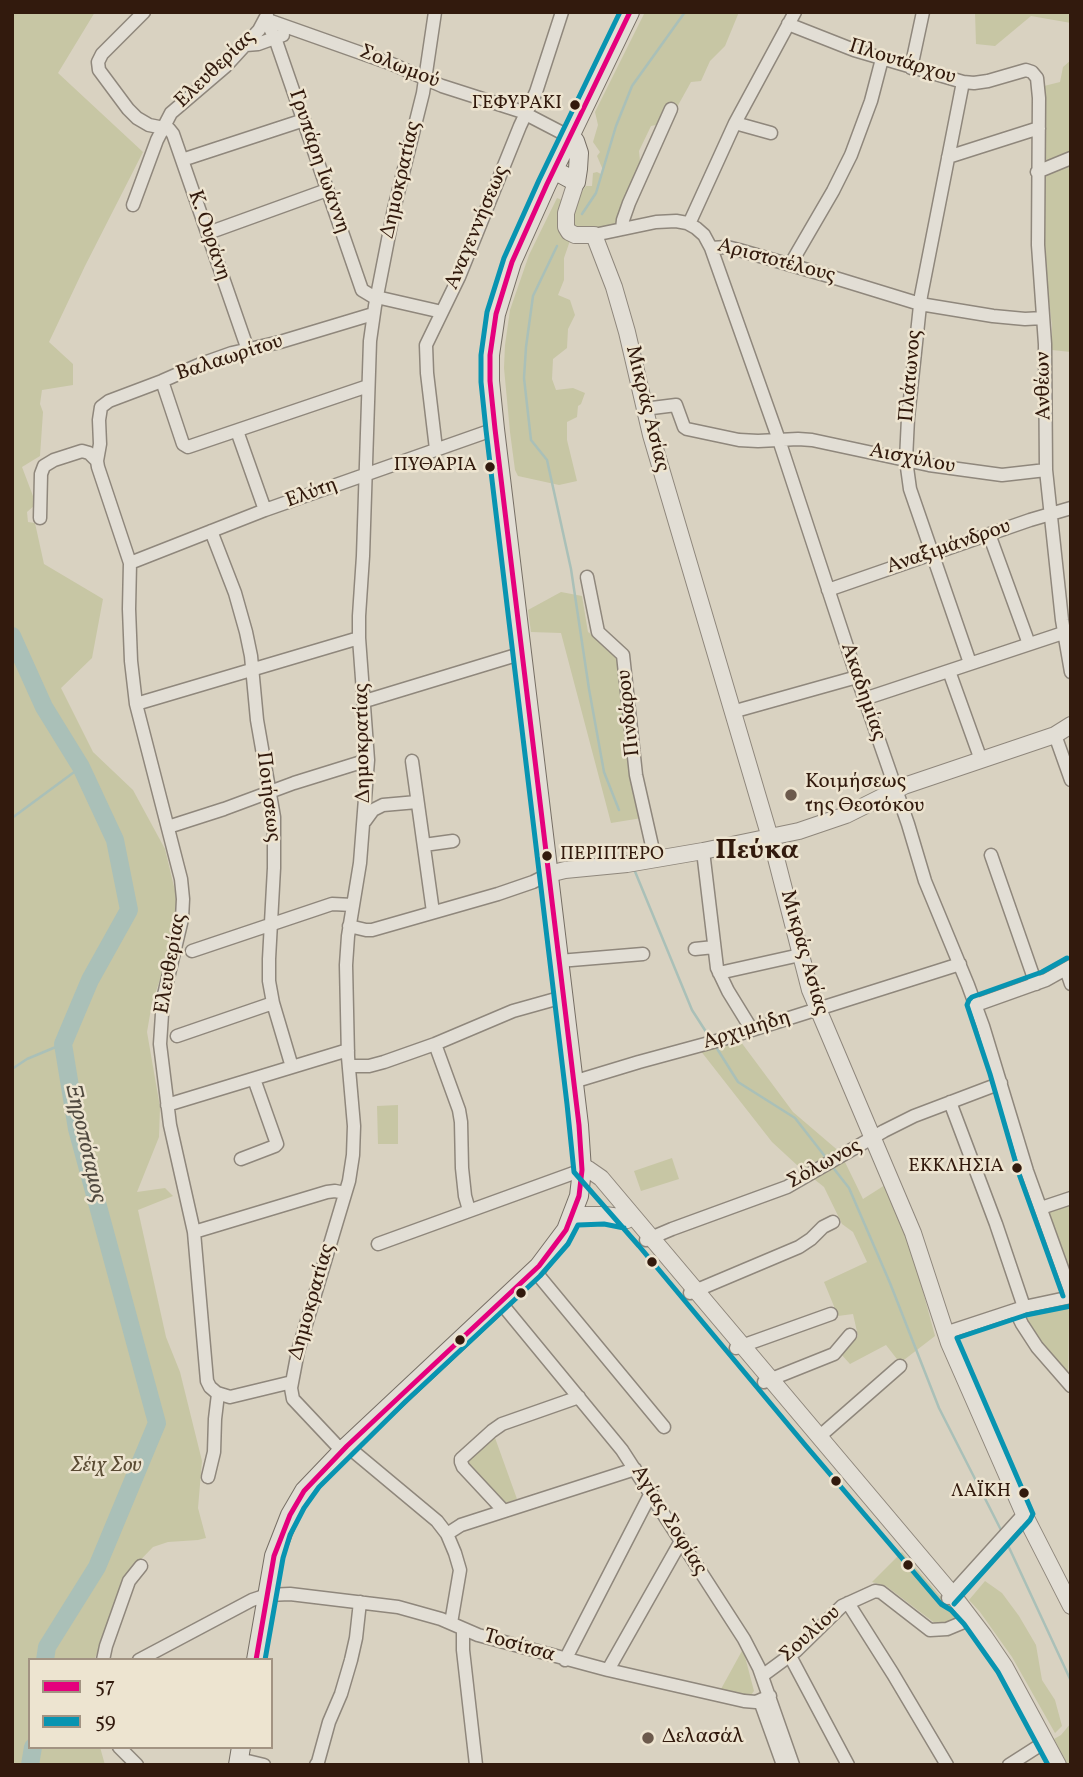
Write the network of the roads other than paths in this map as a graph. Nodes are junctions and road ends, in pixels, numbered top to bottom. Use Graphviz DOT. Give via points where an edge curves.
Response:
graph roads {
  1 [pos="144,12"];
  2 [pos="435,12"];
  3 [pos="562,12"];
  4 [pos="630,12"];
  5 [pos="923,12"];
  6 [pos="267,16"];
  7 [pos="791,18"];
  8 [pos="295,29"];
  9 [pos="275,38"];
  10 [pos="246,45"];
  11 [pos="882,59"];
  12 [pos="911,68"];
  13 [pos="425,79"];
  14 [pos="963,82"];
  15 [pos="1039,97"];
  16 [pos="671,109"];
  17 [pos="526,114"];
  18 [pos="304,120"];
  19 [pos="735,123"];
  20 [pos="163,128"];
  21 [pos="1039,128"];
  22 [pos="771,133"];
  23 [pos="570,137"];
  24 [pos="948,157"];
  25 [pos="1071,158"];
  26 [pos="182,160"];
  27 [pos="558,162"];
  28 [pos="579,163"];
  29 [pos="1037,172"];
  30 [pos="576,182"];
  31 [pos="327,190"];
  32 [pos="133,205"];
  33 [pos="690,224"];
  34 [pos="622,229"];
  35 [pos="208,233"];
  36 [pos="594,235"];
  37 [pos="711,248"];
  38 [pos="790,265"];
  39 [pos="376,298"];
  40 [pos="920,304"];
  41 [pos="442,312"];
  42 [pos="373,314"];
  43 [pos="1043,318"];
  44 [pos="248,350"];
  45 [pos="162,381"];
  46 [pos="368,386"];
  47 [pos="644,409"];
  48 [pos="495,429"];
  49 [pos="237,431"];
  50 [pos="779,440"];
  51 [pos="436,449"];
  52 [pos="906,460"];
  53 [pos="97,461"];
  54 [pos="1046,470"];
  55 [pos="366,474"];
  56 [pos="1071,508"];
  57 [pos="265,510"];
  58 [pos="1050,514"];
  59 [pos="40,518"];
  60 [pos="211,531"];
  61 [pos="989,534"];
  62 [pos="933,554"];
  63 [pos="130,563"];
  64 [pos="587,577"];
  65 [pos="828,590"];
  66 [pos="1065,590"];
  67 [pos="1063,634"];
  68 [pos="359,638"];
  69 [pos="1029,644"];
  70 [pos="523,653"];
  71 [pos="970,663"];
  72 [pos="251,670"];
  73 [pos="949,671"];
  74 [pos="1071,672"];
  75 [pos="857,677"];
  76 [pos="864,699"];
  77 [pos="365,701"];
  78 [pos="136,704"];
  79 [pos="732,712"];
  80 [pos="1071,725"];
  81 [pos="1055,735"];
  82 [pos="368,760"];
  83 [pos="981,760"];
  84 [pos="412,761"];
  85 [pos="1071,780"];
  86 [pos="895,789"];
  87 [pos="271,792"];
  88 [pos="417,802"];
  89 [pos="364,821"];
  90 [pos="168,827"];
  91 [pos="770,838"];
  92 [pos="453,841"];
  93 [pos="424,845"];
  94 [pos="703,851"];
  95 [pos="991,855"];
  96 [pos="655,859"];
  97 [pos="550,874"];
  98 [pos="353,905"];
  99 [pos="433,912"];
  100 [pos="271,923"];
  101 [pos="349,926"];
  102 [pos="714,947"];
  103 [pos="695,949"];
  104 [pos="192,951"];
  105 [pos="643,954"];
  106 [pos="800,955"];
  107 [pos="559,961"];
  108 [pos="960,964"];
  109 [pos="1068,968"];
  110 [pos="719,973"];
  111 [pos="1036,984"];
  112 [pos="1071,984"];
  113 [pos="563,997"];
  114 [pos="273,1003"];
  115 [pos="976,1005"];
  116 [pos="817,1009"];
  117 [pos="751,1030"];
  118 [pos="177,1036"];
  119 [pos="435,1044"];
  120 [pos="348,1050"];
  121 [pos="349,1066"];
  122 [pos="292,1067"];
  123 [pos="254,1079"];
  124 [pos="573,1082"];
  125 [pos="1001,1083"];
  126 [pos="950,1101"];
  127 [pos="167,1105"];
  128 [pos="872,1138"];
  129 [pos="241,1159"];
  130 [pos="582,1170"];
  131 [pos="345,1193"];
  132 [pos="1071,1198"];
  133 [pos="1041,1209"];
  134 [pos="469,1210"];
  135 [pos="572,1217"];
  136 [pos="627,1220"];
  137 [pos="832,1222"];
  138 [pos="194,1233"];
  139 [pos="649,1238"];
  140 [pos="378,1244"];
  141 [pos="534,1270"];
  142 [pos="693,1291"];
  143 [pos="1071,1295"];
  144 [pos="500,1303"];
  145 [pos="1019,1309"];
  146 [pos="831,1314"];
  147 [pos="945,1333"];
  148 [pos="850,1335"];
  149 [pos="739,1346"];
  150 [pos="900,1366"];
  151 [pos="768,1380"];
  152 [pos="292,1382"];
  153 [pos="1071,1386"];
  154 [pos="218,1394"];
  155 [pos="579,1397"];
  156 [pos="664,1427"];
  157 [pos="820,1436"];
  158 [pos="344,1449"];
  159 [pos="635,1469"];
  160 [pos="208,1477"];
  161 [pos="651,1493"];
  162 [pos="504,1511"];
  163 [pos="1024,1514"];
  164 [pos="447,1534"];
  165 [pos="681,1541"];
  166 [pos="141,1566"];
  167 [pos="267,1595"];
  168 [pos="952,1598"];
  169 [pos="359,1602"];
  170 [pos="848,1603"];
  171 [pos="1071,1606"];
  172 [pos="971,1619"];
  173 [pos="451,1623"];
  174 [pos="463,1630"];
  175 [pos="790,1656"];
  176 [pos="103,1658"];
  177 [pos="143,1658"];
  178 [pos="256,1658"];
  179 [pos="565,1660"];
  180 [pos="608,1670"];
  181 [pos="762,1676"];
  182 [pos="765,1699"];
  183 [pos="1045,1742"];
  184 [pos="121,1749"];
  185 [pos="240,1757"];
  186 [pos="137,1765"];
  187 [pos="264,1765"];
  188 [pos="316,1765"];
  189 [pos="476,1765"];
  190 [pos="783,1765"];
  191 [pos="793,1765"];
  192 [pos="848,1765"];
  193 [pos="947,1765"];
  194 [pos="1009,1765"];
  195 [pos="1058,1765"];
  1 -- 20 [label="street" via="105,50 98,66 134,115 145,124"];
  2 -- 13 [label="street, Δημοκρατίας"];
  3 -- 17 [label="street, Αναγεννήσεως"];
  4 -- 23 [label="main road"];
  5 -- 12 [label="street"];
  6 -- 8 [label="street, Σολωμού"];
  6 -- 9 [label="street, Γρυπάρη Ιωάννη"];
  6 -- 10 [label="street, Ελευθερίας"];
  7 -- 11 [label="street, Πλουτάρχου"];
  7 -- 19 [label="street"];
  8 -- 9 [label="street"];
  8 -- 13 [label="street, Σολωμού"];
  9 -- 10 [label="street"];
  9 -- 18 [label="street, Γρυπάρη Ιωάννη"];
  10 -- 20 [label="street, Ελευθερίας" via="174,109"];
  11 -- 12 [label="street, Πλουτάρχου"];
  11 -- 38 [label="street" via="847,163"];
  12 -- 14 [label="street, Πλουτάρχου"];
  13 -- 17 [label="street, Σολωμού"];
  13 -- 39 [label="street, Δημοκρατίας"];
  14 -- 15 [label="street, Πλουτάρχου" via="988,81 1028,70 1036,76"];
  14 -- 24 [label="street, Πλάτωνος"];
  15 -- 21 [label="street, Ανθέων"];
  16 -- 34 [label="street"];
  17 -- 23 [label="street, Σολωμού"];
  17 -- 41 [label="street, Αναγεννήσεως"];
  18 -- 26 [label="street"];
  18 -- 31 [label="street, Γρυπάρη Ιωάννη"];
  19 -- 22 [label="street"];
  19 -- 33 [label="street"];
  20 -- 26 [label="street, Κ. Ουράνη" via="172,132"];
  20 -- 32 [label="street, Ελευθερίας"];
  21 -- 24 [label="street"];
  21 -- 29 [label="street, Ανθέων"];
  23 -- 27 [label="main road"];
  23 -- 28 [label="main road" via="577,146"];
  24 -- 40 [label="street, Πλάτωνος"];
  25 -- 29 [label="street"];
  26 -- 35 [label="street, Κ. Ουράνη"];
  27 -- 28 [label="main road"];
  27 -- 30 [label="main road"];
  27 -- 48 [label="main road" via="512,262 494,323 490,363"];
  28 -- 30 [label="main road"];
  29 -- 43 [label="street, Ανθέων"];
  30 -- 36 [label="street" via="566,228 575,235"];
  31 -- 35 [label="street"];
  31 -- 39 [label="street, Γρυπάρη Ιωάννη" via="360,286"];
  33 -- 34 [label="street" via="665,221"];
  33 -- 37 [label="street, Αριστοτέλους" via="701,231"];
  34 -- 36 [label="street"];
  35 -- 44 [label="street, Κ. Ουράνη"];
  36 -- 47 [label="street, Μικράς Ασίας" via="624,321"];
  37 -- 38 [label="street, Αριστοτέλους" via="727,247"];
  37 -- 50 [label="street, Ακαδημίας"];
  38 -- 40 [label="street, Αριστοτέλους"];
  39 -- 41 [label="street"];
  39 -- 42 [label="street, Δημοκρατίας"];
  40 -- 43 [label="street, Αριστοτέλους" via="993,316"];
  40 -- 52 [label="street, Πλάτωνος"];
  41 -- 51 [label="street, Αναγεννήσεως" via="426,350"];
  42 -- 44 [label="street, Βαλαωρίτου"];
  42 -- 46 [label="street, Δημοκρατίας"];
  43 -- 54 [label="street, Ανθέων"];
  44 -- 45 [label="street, Βαλαωρίτου"];
  45 -- 49 [label="street" via="185,445"];
  45 -- 53 [label="street, Βαλαωρίτου" via="104,404"];
  46 -- 49 [label="street"];
  46 -- 55 [label="street, Δημοκρατίας"];
  47 -- 50 [label="street, Αισχύλου" via="676,405 687,429 746,441"];
  47 -- 79 [label="street, Μικράς Ασίας"];
  48 -- 51 [label="street, Ελύτη"];
  48 -- 70 [label="main road"];
  49 -- 57 [label="street"];
  50 -- 52 [label="street, Αισχύλου" via="812,440"];
  50 -- 65 [label="street, Ακαδημίας"];
  51 -- 55 [label="street, Ελύτη"];
  52 -- 54 [label="street, Αισχύλου" via="1002,475"];
  52 -- 62 [label="street, Πλάτωνος" via="910,489"];
  53 -- 59 [label="street" via="82,451 44,466"];
  53 -- 63 [label="street, Ελευθερίας"];
  54 -- 58 [label="street, Ανθέων"];
  55 -- 57 [label="street, Ελύτη"];
  55 -- 68 [label="street, Δημοκρατίας"];
  56 -- 58 [label="street, Αναξιμάνδρου"];
  57 -- 60 [label="street, Ελύτη"];
  58 -- 61 [label="street, Αναξιμάνδρου"];
  58 -- 66 [label="street, Ανθέων"];
  60 -- 63 [label="street, Ελύτη"];
  60 -- 72 [label="street, Ποιήσεως" via="240,611"];
  61 -- 62 [label="street, Αναξιμάνδρου"];
  61 -- 69 [label="street"];
  62 -- 65 [label="street, Αναξιμάνδρου"];
  62 -- 71 [label="street, Πλάτωνος"];
  63 -- 78 [label="street, Ελευθερίας"];
  64 -- 96 [label="street, Πινδάρου" via="598,632 624,654 636,775"];
  65 -- 75 [label="street, Ακαδημίας"];
  66 -- 67 [label="street, Ανθέων"];
  67 -- 69 [label="street"];
  67 -- 74 [label="street, Ανθέων"];
  68 -- 72 [label="street"];
  68 -- 77 [label="street, Δημοκρατίας"];
  69 -- 71 [label="street"];
  70 -- 77 [label="street"];
  70 -- 97 [label="main road"];
  71 -- 73 [label="street"];
  72 -- 78 [label="street"];
  72 -- 87 [label="street, Ποιήσεως"];
  73 -- 76 [label="street"];
  73 -- 83 [label="street"];
  75 -- 76 [label="street, Ακαδημίας"];
  75 -- 79 [label="street"];
  76 -- 86 [label="street, Ακαδημίας"];
  77 -- 82 [label="street, Δημοκρατίας"];
  78 -- 90 [label="street, Ελευθερίας"];
  79 -- 91 [label="street, Μικράς Ασίας"];
  80 -- 81 [label="street"];
  81 -- 83 [label="street"];
  81 -- 85 [label="street"];
  82 -- 87 [label="street"];
  82 -- 89 [label="street, Δημοκρατίας"];
  83 -- 86 [label="street"];
  84 -- 88 [label="street"];
  86 -- 91 [label="street" via="846,815"];
  86 -- 108 [label="street, Ακαδημίας" via="925,881"];
  87 -- 90 [label="street"];
  87 -- 100 [label="street, Ποιήσεως"];
  88 -- 89 [label="street" via="383,804"];
  88 -- 93 [label="street"];
  89 -- 98 [label="street, Δημοκρατίας"];
  90 -- 127 [label="street, Ελευθερίας" via="183,899 161,1013"];
  91 -- 94 [label="street"];
  91 -- 106 [label="street, Μικράς Ασίας"];
  92 -- 93 [label="street"];
  93 -- 99 [label="street"];
  94 -- 96 [label="street"];
  94 -- 102 [label="street"];
  95 -- 111 [label="street"];
  96 -- 97 [label="street"];
  97 -- 99 [label="street" via="509,891"];
  97 -- 107 [label="main road"];
  98 -- 100 [label="street" via="332,904"];
  98 -- 101 [label="street, Δημοκρατίας"];
  99 -- 101 [label="street" via="370,930"];
  100 -- 104 [label="street"];
  100 -- 114 [label="street, Ποιήσεως" via="268,970"];
  101 -- 120 [label="street, Δημοκρατίας" via="345,982"];
  102 -- 103 [label="street"];
  102 -- 110 [label="street"];
  105 -- 107 [label="street"];
  106 -- 110 [label="street"];
  106 -- 116 [label="street, Μικράς Ασίας"];
  107 -- 113 [label="main road"];
  108 -- 115 [label="street, Ακαδημίας"];
  108 -- 116 [label="street, Αρχιμήδη"];
  109 -- 111 [label="street"];
  109 -- 112 [label="street"];
  110 -- 117 [label="street"];
  111 -- 115 [label="street"];
  113 -- 119 [label="street" via="513,1011"];
  113 -- 124 [label="main road"];
  114 -- 118 [label="street"];
  114 -- 122 [label="street, Ποιήσεως"];
  115 -- 125 [label="street, Ακαδημίας"];
  116 -- 117 [label="street, Αρχιμήδη"];
  116 -- 128 [label="street, Μικράς Ασίας"];
  117 -- 124 [label="street, Αρχιμήδη"];
  119 -- 121 [label="street" via="376,1064"];
  119 -- 134 [label="street" via="460,1115 461,1168"];
  120 -- 121 [label="street, Δημοκρατίας"];
  120 -- 122 [label="street"];
  121 -- 131 [label="street, Δημοκρατίας" via="354,1132"];
  122 -- 123 [label="street"];
  123 -- 127 [label="street"];
  123 -- 129 [label="street" via="277,1144"];
  124 -- 130 [label="main road"];
  125 -- 126 [label="street, Σόλωνος"];
  125 -- 133 [label="street, Ακαδημίας"];
  126 -- 128 [label="street, Σόλωνος"];
  126 -- 145 [label="street" via="992,1212"];
  127 -- 138 [label="street, Ελευθερίας"];
  128 -- 139 [label="street, Σόλωνος" via="781,1190"];
  128 -- 147 [label="street, Μικράς Ασίας" via="921,1254"];
  130 -- 134 [label="street"];
  130 -- 135 [label="main road"];
  130 -- 136 [label="street"];
  130 -- 139 [label="street" via="601,1178"];
  131 -- 138 [label="street" via="327,1192"];
  131 -- 152 [label="street, Δημοκρατίας" via="304,1326"];
  132 -- 133 [label="street"];
  133 -- 143 [label="street, Ακαδημίας"];
  134 -- 140 [label="street"];
  135 -- 136 [label="street" via="605,1215"];
  135 -- 141 [label="main road" via="561,1239"];
  136 -- 139 [label="street"];
  137 -- 142 [label="street" via="796,1248"];
  138 -- 154 [label="street, Ελευθερίας" via="206,1377"];
  139 -- 142 [label="street"];
  141 -- 144 [label="main road"];
  141 -- 156 [label="street"];
  142 -- 149 [label="street"];
  143 -- 145 [label="street"];
  144 -- 155 [label="street, Αγίας Σοφίας"];
  144 -- 158 [label="main road"];
  145 -- 147 [label="street"];
  145 -- 153 [label="street" via="1022,1324 1037,1347"];
  146 -- 149 [label="street"];
  147 -- 163 [label="street, Μικράς Ασίας"];
  148 -- 151 [label="street" via="834,1354"];
  149 -- 151 [label="street"];
  150 -- 157 [label="street"];
  151 -- 157 [label="street"];
  151 -- 168 [label="street"];
  152 -- 154 [label="street" via="235,1397"];
  152 -- 158 [label="street, Δημοκρατίας" via="293,1399"];
  154 -- 160 [label="street"];
  155 -- 159 [label="street, Αγίας Σοφίας"];
  155 -- 162 [label="street" via="502,1424 461,1459"];
  157 -- 168 [label="street"];
  158 -- 164 [label="street, Δημοκρατίας" via="437,1521"];
  158 -- 167 [label="main road" via="312,1481 290,1514 274,1556"];
  159 -- 161 [label="street, Αγίας Σοφίας"];
  159 -- 162 [label="street"];
  161 -- 165 [label="street, Αγίας Σοφίας"];
  161 -- 179 [label="street"];
  162 -- 164 [label="street" via="457,1526"];
  163 -- 168 [label="street"];
  163 -- 171 [label="street, Μικράς Ασίας"];
  164 -- 173 [label="street" via="460,1570"];
  165 -- 180 [label="street"];
  165 -- 181 [label="street, Αγίας Σοφίας" via="744,1639"];
  166 -- 176 [label="street" via="129,1581"];
  167 -- 169 [label="street, Τοσίτσα"];
  167 -- 177 [label="street"];
  167 -- 178 [label="main road"];
  168 -- 172 [label="street"];
  169 -- 173 [label="street, Τοσίτσα" via="407,1608"];
  169 -- 188 [label="street" via="351,1660"];
  170 -- 172 [label="street, Σουλίου" via="877,1591 933,1630"];
  170 -- 175 [label="street, Σουλίου"];
  170 -- 193 [label="street"];
  172 -- 183 [label="street" via="1005,1667"];
  173 -- 174 [label="street, Τοσίτσα"];
  174 -- 179 [label="street, Τοσίτσα"];
  174 -- 189 [label="street"];
  175 -- 181 [label="street, Σουλίου"];
  175 -- 192 [label="street"];
  179 -- 180 [label="street, Τοσίτσα"];
  180 -- 182 [label="street, Τοσίτσα" via="753,1703"];
  181 -- 182 [label="street, Αγίας Σοφίας"];
  182 -- 190 [label="street, Αγίας Σοφίας"];
  182 -- 191 [label="street, Αγίας Σοφίας"];
  183 -- 194 [label="street"];
  183 -- 195 [label="street"];
  184 -- 186 [label="street"];
  185 -- 187 [label="street"];
}
